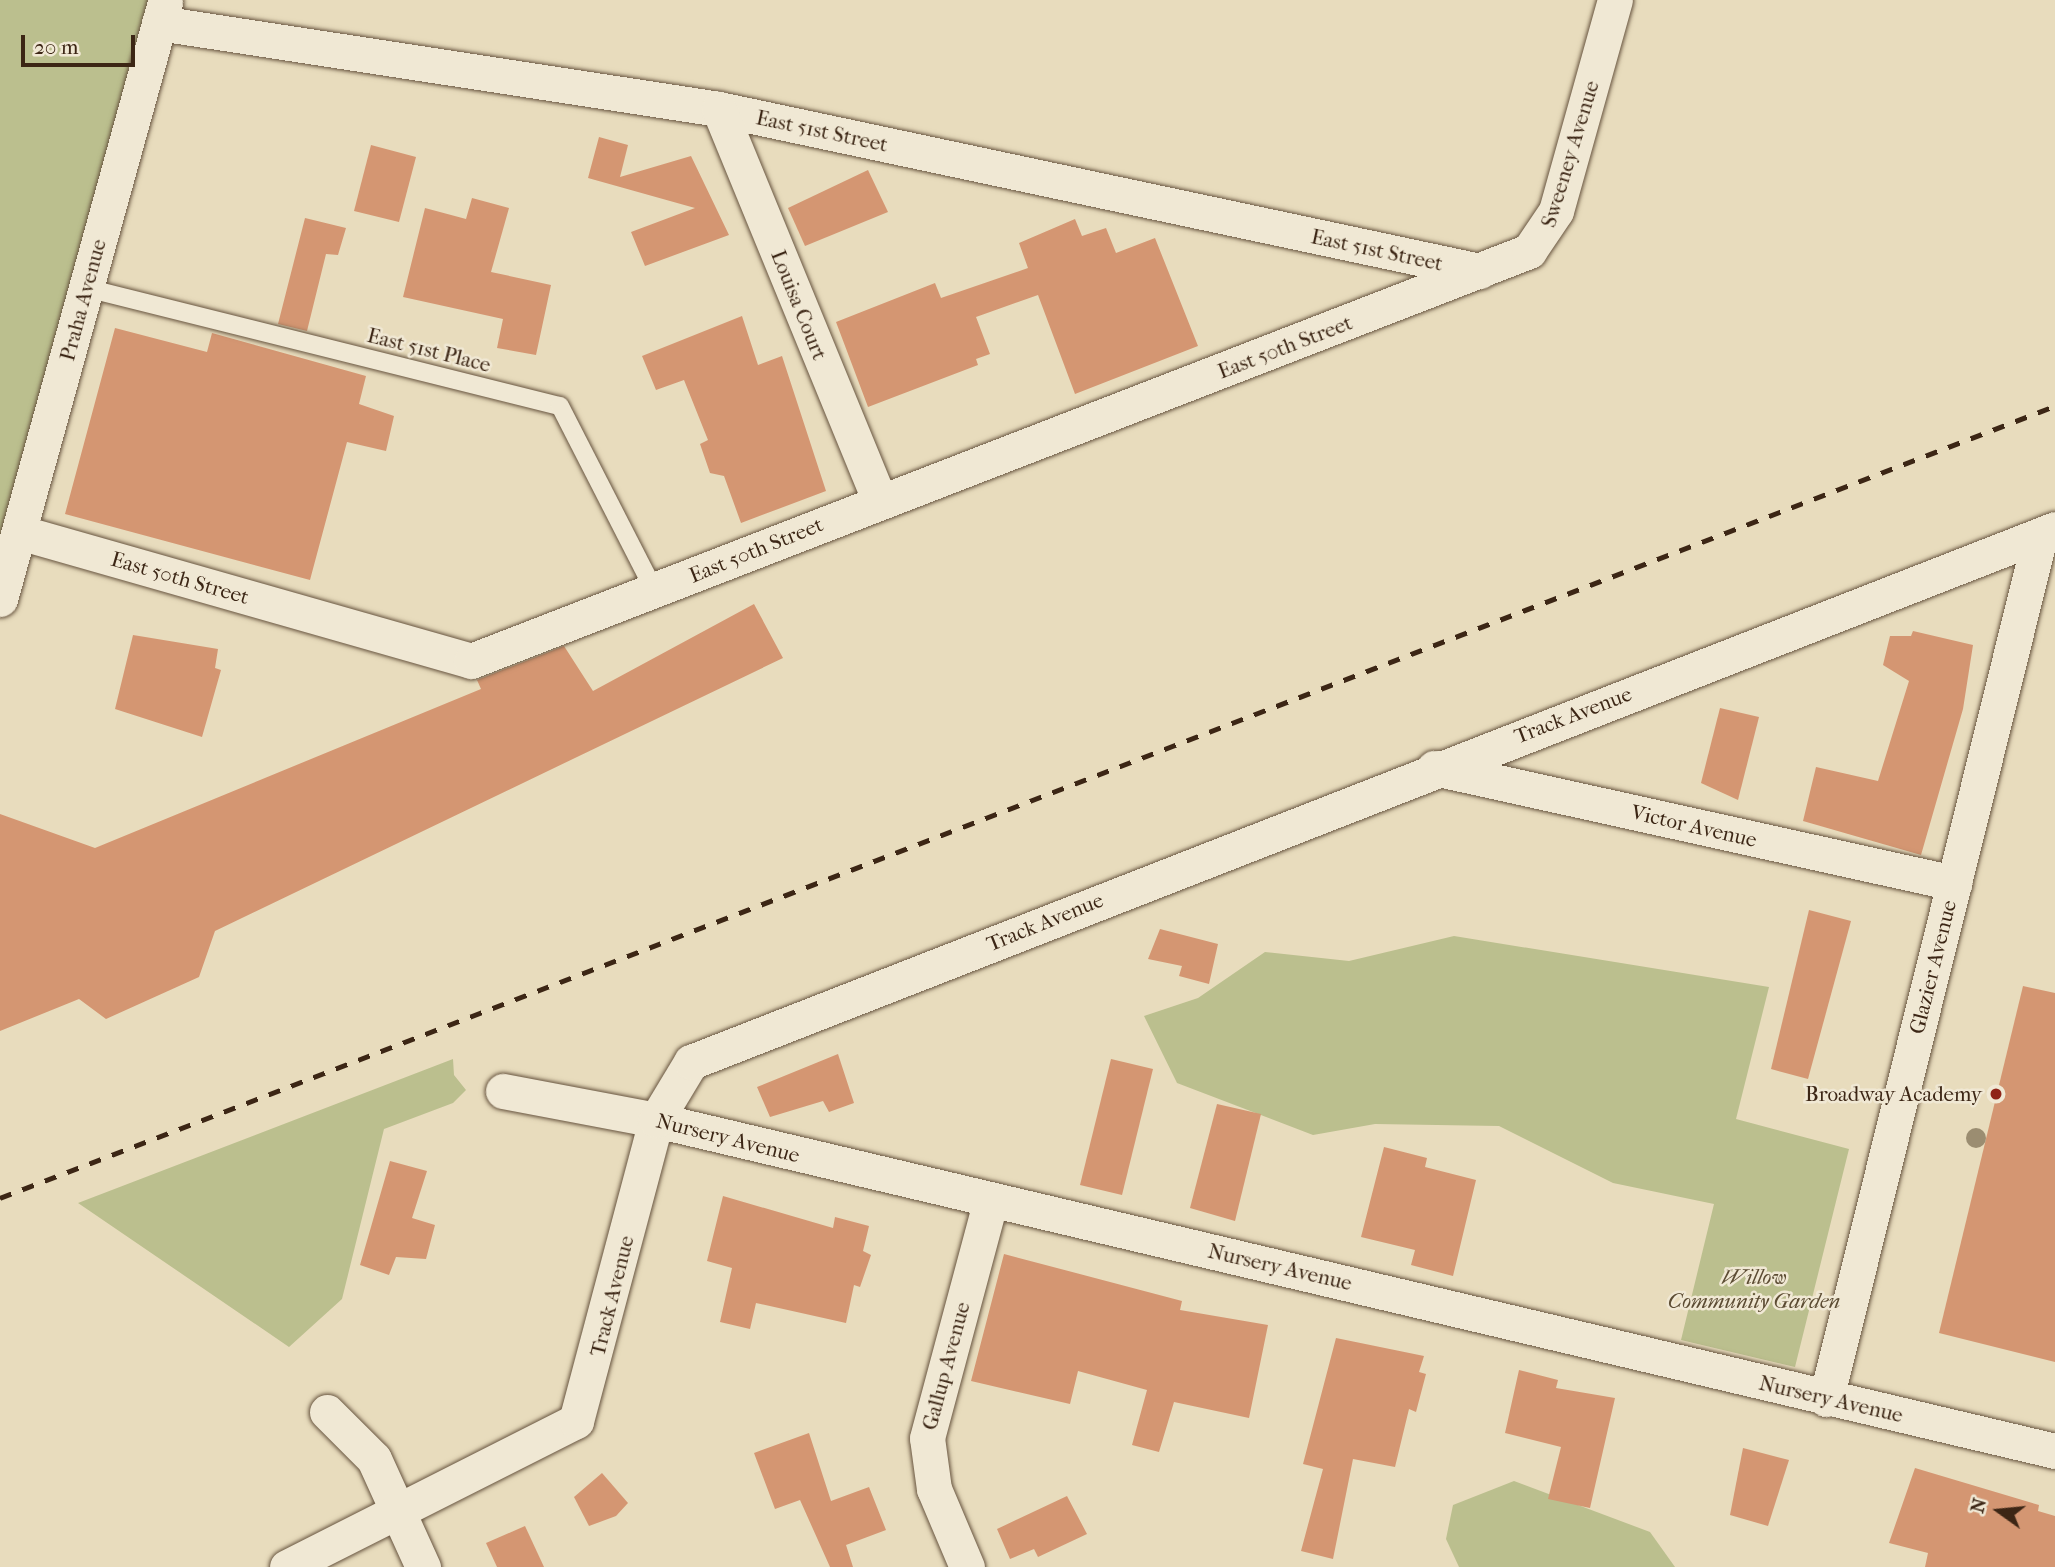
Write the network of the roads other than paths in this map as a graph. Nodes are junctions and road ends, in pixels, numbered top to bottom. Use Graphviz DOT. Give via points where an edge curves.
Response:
graph roads {
  1 [pos="1615,0"];
  2 [pos="162,12"];
  3 [pos="719,109"];
  4 [pos="1480,271"];
  5 [pos="86,288"];
  6 [pos="880,501"];
  7 [pos="19,532"];
  8 [pos="2047,532"];
  9 [pos="654,590"];
  10 [pos="0,599"];
  11 [pos="1434,768"];
  12 [pos="1954,883"];
  13 [pos="503,1091"];
  14 [pos="656,1120"];
  15 [pos="990,1203"];
  16 [pos="1826,1399"];
  17 [pos="327,1412"];
  18 [pos="2055,1451"];
  19 [pos="400,1513"];
  20 [pos="288,1567"];
  21 [pos="424,1567"];
  22 [pos="967,1567"];
  1 -- 4 [label="street, Sweeney Avenue" via="1545,235 1530,251"];
  2 -- 3 [label="street, East 51st Street"];
  2 -- 5 [label="street, Praha Avenue"];
  3 -- 4 [label="street, East 51st Street"];
  3 -- 6 [label="street, Louisa Court"];
  4 -- 6 [label="street, East 50th Street"];
  5 -- 7 [label="street, Praha Avenue"];
  5 -- 9 [label="lane, East 51st Place" via="560,406"];
  6 -- 9 [label="street, East 50th Street"];
  7 -- 9 [label="street, East 50th Street" via="471,662"];
  7 -- 10 [label="street, Praha Avenue"];
  8 -- 11 [label="street, Track Avenue"];
  8 -- 12 [label="street, Glazier Avenue"];
  11 -- 12 [label="street, Victor Avenue"];
  11 -- 14 [label="street, Track Avenue" via="691,1062"];
  12 -- 16 [label="street, Glazier Avenue"];
  13 -- 14 [label="street, Nursery Avenue"];
  14 -- 15 [label="street, Nursery Avenue"];
  14 -- 19 [label="street, Track Avenue" via="576,1421"];
  15 -- 16 [label="street, Nursery Avenue" via="1457,1307"];
  15 -- 22 [label="street, Gallup Avenue" via="927,1438 934,1489"];
  16 -- 18 [label="street, Nursery Avenue"];
  17 -- 19 [label="street" via="374,1459"];
  19 -- 20 [label="street, Track Avenue"];
  19 -- 21 [label="street"];
}
